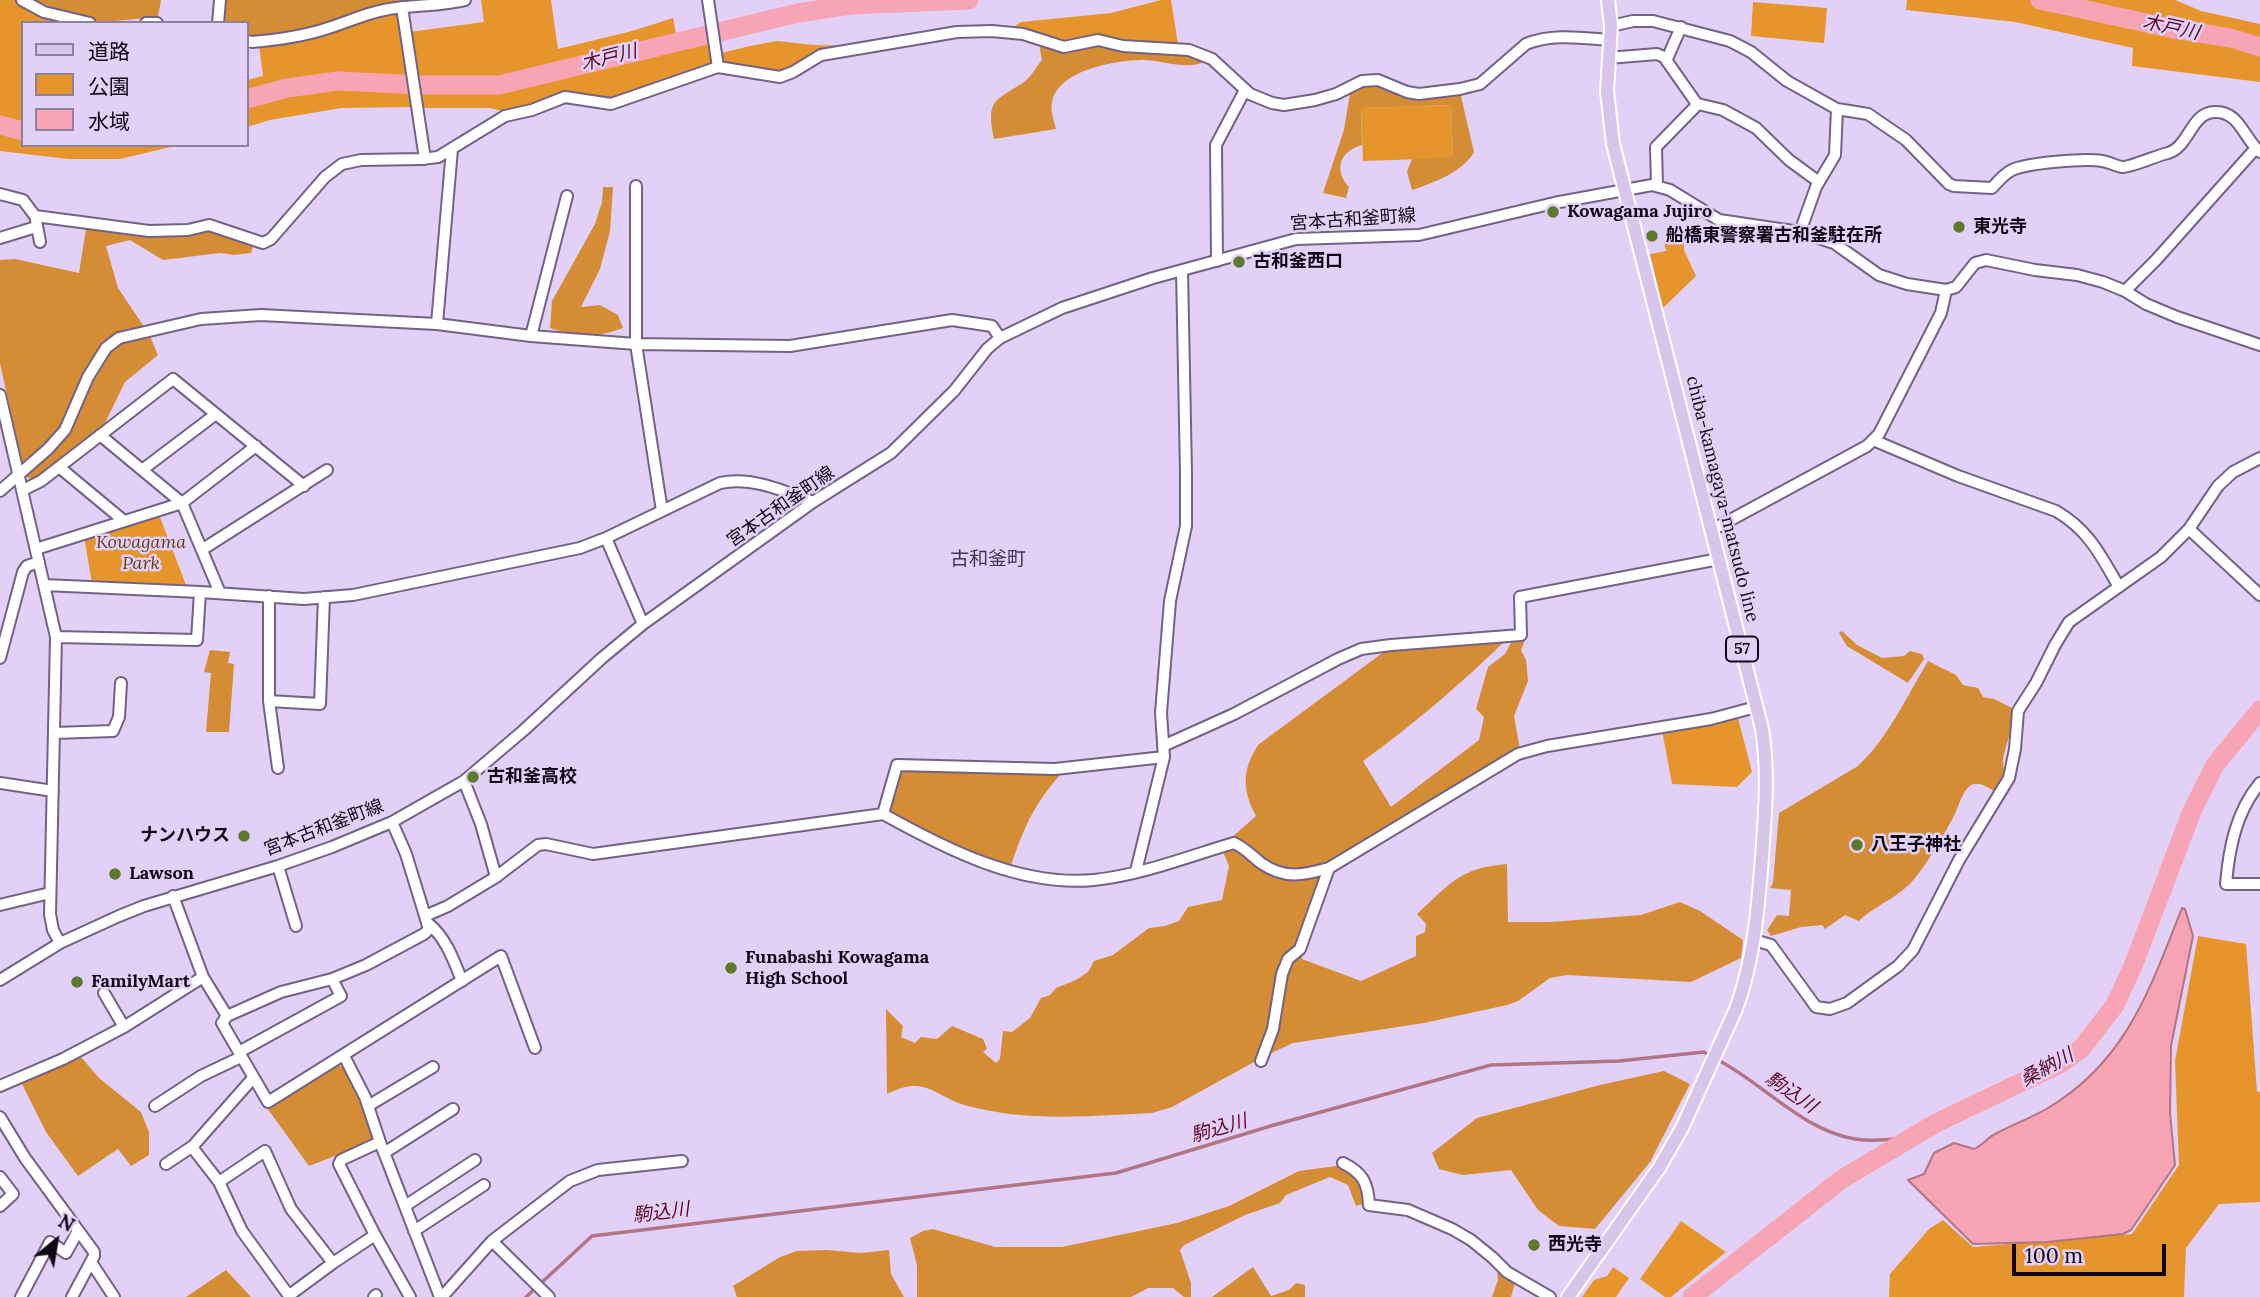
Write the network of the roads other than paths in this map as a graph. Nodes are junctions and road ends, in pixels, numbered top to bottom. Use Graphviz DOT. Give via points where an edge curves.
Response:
graph roads {
  1 [pos="22,0"];
  2 [pos="220,0"];
  3 [pos="465,0"];
  4 [pos="708,0"];
  5 [pos="1608,0"];
  6 [pos="402,7"];
  7 [pos="82,21"];
  8 [pos="218,21"];
  9 [pos="1611,26"];
  10 [pos="1681,27"];
  11 [pos="1610,40"];
  12 [pos="248,41"];
  13 [pos="1608,58"];
  14 [pos="1667,59"];
  15 [pos="718,67"];
  16 [pos="1245,90"];
  17 [pos="1697,104"];
  18 [pos="1836,108"];
  19 [pos="2258,147"];
  20 [pos="452,149"];
  21 [pos="425,159"];
  22 [pos="1819,182"];
  23 [pos="636,186"];
  24 [pos="1657,186"];
  25 [pos="1623,189"];
  26 [pos="0,194"];
  27 [pos="567,196"];
  28 [pos="36,221"];
  29 [pos="1800,232"];
  30 [pos="0,237"];
  31 [pos="40,242"];
  32 [pos="1217,261"];
  33 [pos="1182,270"];
  34 [pos="1947,290"];
  35 [pos="2125,291"];
  36 [pos="437,324"];
  37 [pos="531,336"];
  38 [pos="1000,338"];
  39 [pos="636,344"];
  40 [pos="2260,345"];
  41 [pos="0,395"];
  42 [pos="216,414"];
  43 [pos="100,435"];
  44 [pos="1873,440"];
  45 [pos="256,446"];
  46 [pos="2260,458"];
  47 [pos="59,467"];
  48 [pos="142,470"];
  49 [pos="327,470"];
  50 [pos="18,474"];
  51 [pos="304,486"];
  52 [pos="0,491"];
  53 [pos="23,491"];
  54 [pos="813,502"];
  55 [pos="182,503"];
  56 [pos="662,511"];
  57 [pos="124,521"];
  58 [pos="2189,529"];
  59 [pos="1712,530"];
  60 [pos="606,538"];
  61 [pos="36,549"];
  62 [pos="203,549"];
  63 [pos="1719,559"];
  64 [pos="38,562"];
  65 [pos="44,585"];
  66 [pos="2119,587"];
  67 [pos="200,592"];
  68 [pos="220,593"];
  69 [pos="2260,595"];
  70 [pos="269,596"];
  71 [pos="324,597"];
  72 [pos="0,606"];
  73 [pos="12,609"];
  74 [pos="643,624"];
  75 [pos="56,637"];
  76 [pos="0,658"];
  77 [pos="121,682"];
  78 [pos="269,701"];
  79 [pos="1756,707"];
  80 [pos="54,733"];
  81 [pos="1163,752"];
  82 [pos="278,768"];
  83 [pos="464,781"];
  84 [pos="0,783"];
  85 [pos="2260,783"];
  86 [pos="53,791"];
  87 [pos="883,814"];
  88 [pos="392,822"];
  89 [pos="278,866"];
  90 [pos="1329,868"];
  91 [pos="1136,871"];
  92 [pos="496,877"];
  93 [pos="2260,884"];
  94 [pos="50,894"];
  95 [pos="173,896"];
  96 [pos="0,905"];
  97 [pos="427,920"];
  98 [pos="296,926"];
  99 [pos="1754,940"];
  100 [pos="60,943"];
  101 [pos="203,977"];
  102 [pos="332,979"];
  103 [pos="0,980"];
  104 [pos="462,981"];
  105 [pos="104,993"];
  106 [pos="227,1016"];
  107 [pos="124,1027"];
  108 [pos="535,1048"];
  109 [pos="240,1054"];
  110 [pos="344,1056"];
  111 [pos="1261,1060"];
  112 [pos="433,1067"];
  113 [pos="253,1078"];
  114 [pos="0,1086"];
  115 [pos="155,1106"];
  116 [pos="368,1106"];
  117 [pos="453,1109"];
  118 [pos="0,1117"];
  119 [pos="193,1146"];
  120 [pos="382,1148"];
  121 [pos="475,1160"];
  122 [pos="682,1161"];
  123 [pos="1343,1163"];
  124 [pos="166,1164"];
  125 [pos="0,1177"];
  126 [pos="219,1182"];
  127 [pos="484,1185"];
  128 [pos="0,1206"];
  129 [pos="405,1206"];
  130 [pos="78,1231"];
  131 [pos="414,1231"];
  132 [pos="375,1235"];
  133 [pos="492,1241"];
  134 [pos="91,1262"];
  135 [pos="333,1263"];
  136 [pos="545,1294"];
  137 [pos="21,1297"];
  138 [pos="72,1297"];
  139 [pos="114,1297"];
  140 [pos="410,1297"];
  141 [pos="441,1297"];
  142 [pos="1550,1297"];
  143 [pos="1568,1297"];
  1 -- 7 [label="street" via="44,12"];
  2 -- 8 [label="street"];
  3 -- 6 [label="street"];
  4 -- 15 [label="street"];
  5 -- 9 [label="main road, chiba-kamagaya-matsudo line / 57"];
  6 -- 12 [label="street" via="289,38"];
  6 -- 21 [label="street"];
  9 -- 10 [label="street" via="1653,20"];
  9 -- 11 [label="main road, chiba-kamagaya-matsudo line / 57"];
  10 -- 14 [label="street"];
  10 -- 18 [label="street" via="1736,43 1787,81"];
  11 -- 13 [label="main road, chiba-kamagaya-matsudo line / 57"];
  11 -- 16 [label="street" via="1562,37 1534,41 1480,84 1436,93 1419,94 1378,80 1363,81 1336,94 1284,105"];
  13 -- 14 [label="street" via="1657,54"];
  13 -- 25 [label="main road, chiba-kamagaya-matsudo line / 57" via="1610,122"];
  14 -- 17 [label="street"];
  15 -- 16 [label="street" via="780,76 821,55 957,32 992,31 1023,34 1064,47 1098,40 1189,50 1212,59"];
  15 -- 20 [label="street" via="611,104 565,97 505,116"];
  16 -- 32 [label="street" via="1216,145"];
  17 -- 22 [label="street" via="1723,110 1756,128"];
  17 -- 24 [label="street" via="1655,149"];
  18 -- 19 [label="street" via="1868,114 1906,140 1954,186 1992,188 2009,172 2033,165 2101,161 2126,167 2175,150 2202,115 2212,112 2233,118"];
  18 -- 22 [label="street" via="1835,155"];
  19 -- 35 [label="street"];
  20 -- 21 [label="street"];
  20 -- 36 [label="street"];
  21 -- 28 [label="street" via="342,164 263,243 209,225 149,231"];
  22 -- 29 [label="street"];
  23 -- 39 [label="street"];
  24 -- 25 [label="street, 宮本古和釜町線"];
  24 -- 29 [label="street" via="1719,220"];
  25 -- 32 [label="street, 宮本古和釜町線" via="1419,235 1310,237"];
  25 -- 59 [label="main road, chiba-kamagaya-matsudo line / 57"];
  26 -- 28 [label="street" via="23,200"];
  27 -- 37 [label="street"];
  28 -- 30 [label="street"];
  28 -- 31 [label="street"];
  29 -- 34 [label="street" via="1834,243 1879,275"];
  32 -- 33 [label="street, 宮本古和釜町線"];
  33 -- 38 [label="street, 宮本古和釜町線" via="1062,308"];
  33 -- 81 [label="street" via="1186,526 1170,601 1161,713"];
  34 -- 35 [label="street" via="1956,287 1975,263 1986,260 2077,275"];
  34 -- 44 [label="street" via="1941,313"];
  35 -- 40 [label="street" via="2166,313"];
  36 -- 37 [label="street"];
  36 -- 50 [label="street" via="261,315 201,319 119,338 98,359 65,430"];
  37 -- 39 [label="street"];
  38 -- 39 [label="street" via="992,326 952,320 790,346"];
  38 -- 54 [label="street, 宮本古和釜町線" via="891,453"];
  39 -- 56 [label="street"];
  41 -- 50 [label="street"];
  42 -- 43 [label="street" via="173,379"];
  42 -- 45 [label="street"];
  42 -- 48 [label="street"];
  43 -- 47 [label="street"];
  43 -- 48 [label="street"];
  44 -- 59 [label="street"];
  44 -- 66 [label="street" via="2056,511 2090,537"];
  45 -- 51 [label="street"];
  45 -- 55 [label="street"];
  46 -- 58 [label="street" via="2218,486"];
  47 -- 53 [label="street"];
  47 -- 57 [label="street"];
  48 -- 55 [label="street"];
  49 -- 51 [label="street"];
  50 -- 52 [label="street"];
  50 -- 53 [label="street"];
  51 -- 62 [label="street"];
  53 -- 61 [label="street"];
  54 -- 56 [label="street" via="734,480"];
  54 -- 74 [label="street, 宮本古和釜町線"];
  55 -- 57 [label="street"];
  55 -- 62 [label="street"];
  56 -- 60 [label="street"];
  57 -- 61 [label="street"];
  58 -- 66 [label="street" via="2161,557"];
  58 -- 69 [label="street"];
  59 -- 63 [label="main road, chiba-kamagaya-matsudo line / 57"];
  60 -- 71 [label="street" via="522,561"];
  60 -- 74 [label="street"];
  61 -- 64 [label="street"];
  62 -- 68 [label="street"];
  63 -- 79 [label="main road, chiba-kamagaya-matsudo line / 57"];
  63 -- 81 [label="street" via="1520,597 1521,635 1361,649"];
  64 -- 65 [label="street"];
  64 -- 73 [label="street" via="23,572"];
  65 -- 67 [label="street"];
  65 -- 75 [label="street"];
  66 -- 99 [label="street" via="2069,622 2055,645 2018,711 2008,778 1913,950 1898,966 1847,1003 1830,1009 1816,1007 1771,945"];
  67 -- 68 [label="street"];
  67 -- 75 [label="street" via="197,640"];
  68 -- 70 [label="street"];
  70 -- 71 [label="street"];
  70 -- 78 [label="street"];
  71 -- 78 [label="street" via="320,704"];
  72 -- 73 [label="street"];
  73 -- 76 [label="street"];
  74 -- 83 [label="street, 宮本古和釜町線"];
  75 -- 80 [label="street"];
  77 -- 80 [label="street" via="119,717 113,731"];
  78 -- 82 [label="street"];
  79 -- 90 [label="street" via="1518,754"];
  79 -- 99 [label="main road, chiba-kamagaya-matsudo line / 57" via="1766,754 1767,792"];
  80 -- 86 [label="street"];
  81 -- 87 [label="street" via="1055,769 897,765"];
  81 -- 91 [label="street"];
  83 -- 88 [label="street, 宮本古和釜町線"];
  83 -- 92 [label="street"];
  84 -- 86 [label="street"];
  85 -- 93 [label="street" via="2236,825 2226,884"];
  86 -- 94 [label="street"];
  87 -- 91 [label="street" via="925,837 1024,876 1091,880"];
  87 -- 92 [label="street" via="593,854 538,845"];
  88 -- 89 [label="street, 宮本古和釜町線"];
  88 -- 97 [label="street"];
  89 -- 95 [label="street, 宮本古和釜町線"];
  89 -- 98 [label="street"];
  90 -- 91 [label="street" via="1299,876 1281,872 1234,843"];
  90 -- 111 [label="street" via="1300,948 1288,959 1282,974 1273,1029"];
  92 -- 97 [label="street"];
  94 -- 96 [label="street"];
  94 -- 100 [label="street" via="51,922"];
  95 -- 100 [label="street, 宮本古和釜町線"];
  95 -- 101 [label="street"];
  97 -- 102 [label="street" via="429,929 424,934"];
  97 -- 104 [label="street"];
  99 -- 143 [label="main road, chiba-kamagaya-matsudo line / 57" via="1743,990 1682,1128"];
  100 -- 103 [label="street, 宮本古和釜町線"];
  101 -- 106 [label="street"];
  101 -- 107 [label="street"];
  102 -- 106 [label="street" via="281,992"];
  102 -- 109 [label="street" via="341,996"];
  104 -- 108 [label="street" via="501,956"];
  104 -- 110 [label="street"];
  105 -- 107 [label="street"];
  106 -- 109 [label="street" via="222,1023"];
  107 -- 114 [label="street"];
  109 -- 113 [label="street"];
  109 -- 115 [label="street"];
  110 -- 113 [label="street" via="268,1102"];
  110 -- 116 [label="street"];
  112 -- 116 [label="street"];
  113 -- 119 [label="street"];
  116 -- 120 [label="street"];
  117 -- 120 [label="street"];
  118 -- 130 [label="street"];
  119 -- 124 [label="street"];
  119 -- 126 [label="street"];
  120 -- 129 [label="street"];
  120 -- 132 [label="street" via="339,1164"];
  121 -- 129 [label="street"];
  122 -- 133 [label="street" via="584,1175"];
  123 -- 142 [label="street" via="1357,1170 1368,1188 1369,1205 1408,1210 1452,1229 1507,1272"];
  125 -- 128 [label="street" via="13,1194"];
  126 -- 135 [label="street" via="242,1231 287,1293"];
  126 -- 135 [label="street" via="265,1151 291,1209"];
  127 -- 131 [label="street"];
  129 -- 131 [label="street"];
  130 -- 134 [label="street" via="94,1252"];
  130 -- 137 [label="street" via="66,1253 50,1242"];
  131 -- 141 [label="street"];
  132 -- 135 [label="street"];
  132 -- 140 [label="street"];
  133 -- 136 [label="street"];
  133 -- 141 [label="street"];
  134 -- 138 [label="street"];
  134 -- 139 [label="street"];
}
